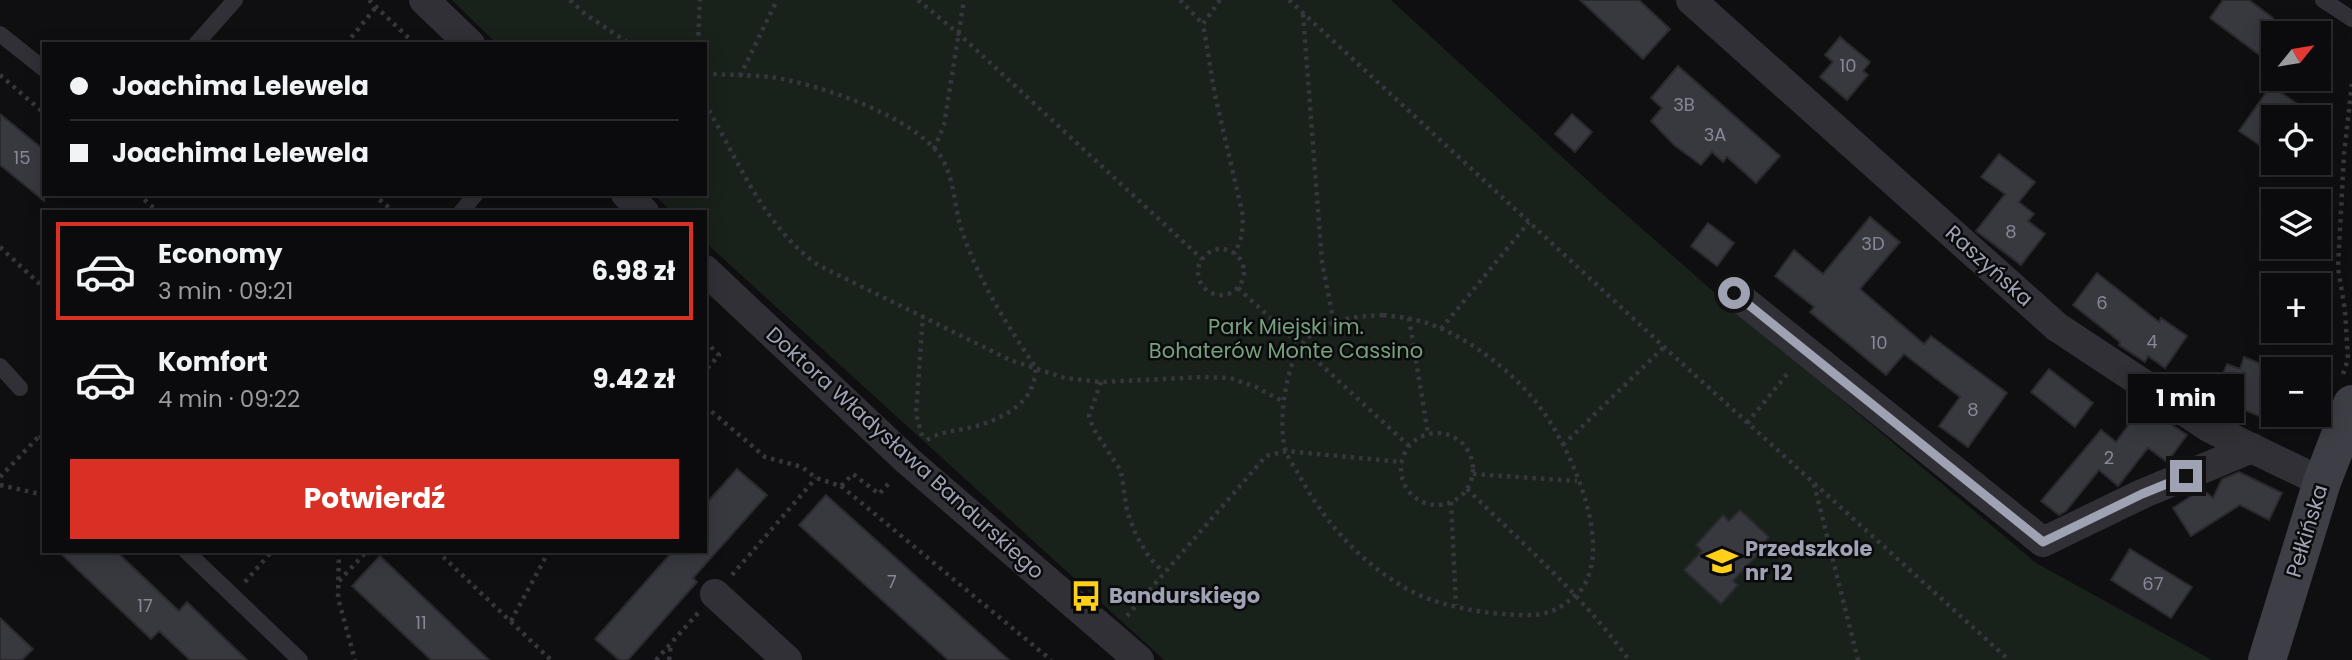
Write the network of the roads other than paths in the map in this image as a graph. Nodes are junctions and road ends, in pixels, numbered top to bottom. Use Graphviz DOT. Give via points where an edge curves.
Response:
graph roads {
  1 [pos="234,0"];
  2 [pos="424,0"];
  3 [pos="1691,0"];
  4 [pos="2323,0"];
  5 [pos="2352,19"];
  6 [pos="0,34"];
  7 [pos="198,42"];
  8 [pos="468,42"];
  9 [pos="42,67"];
  10 [pos="474,196"];
  11 [pos="628,196"];
  12 [pos="463,210"];
  13 [pos="643,210"];
  14 [pos="707,272"];
  15 [pos="1734,293"];
  16 [pos="0,366"];
  17 [pos="20,388"];
  18 [pos="2346,394"];
  19 [pos="2252,448"];
  20 [pos="2322,482"];
  21 [pos="188,553"];
  22 [pos="715,594"];
  23 [pos="300,660"];
  24 [pos="787,660"];
  25 [pos="1139,660"];
  26 [pos="2267,660"];
  1 -- 7 [label="lane"];
  2 -- 8 [label="street"];
  3 -- 19 [label="street, Raszyńska" via="2057,327 2210,428"];
  4 -- 5 [label="lane"];
  6 -- 9 [label="lane"];
  10 -- 12 [label="lane"];
  11 -- 13 [label="street"];
  14 -- 25 [label="street, Doktora Władysława Bandurskiego" via="908,461"];
  15 -- 19 [label="street" via="2043,542"];
  16 -- 17 [label="lane"];
  18 -- 20 [label="street, Pełkińska"];
  19 -- 20 [label="street, Raszyńska"];
  20 -- 26 [label="street, Pełkińska"];
  21 -- 23 [label="lane"];
  22 -- 24 [label="street"];
}
